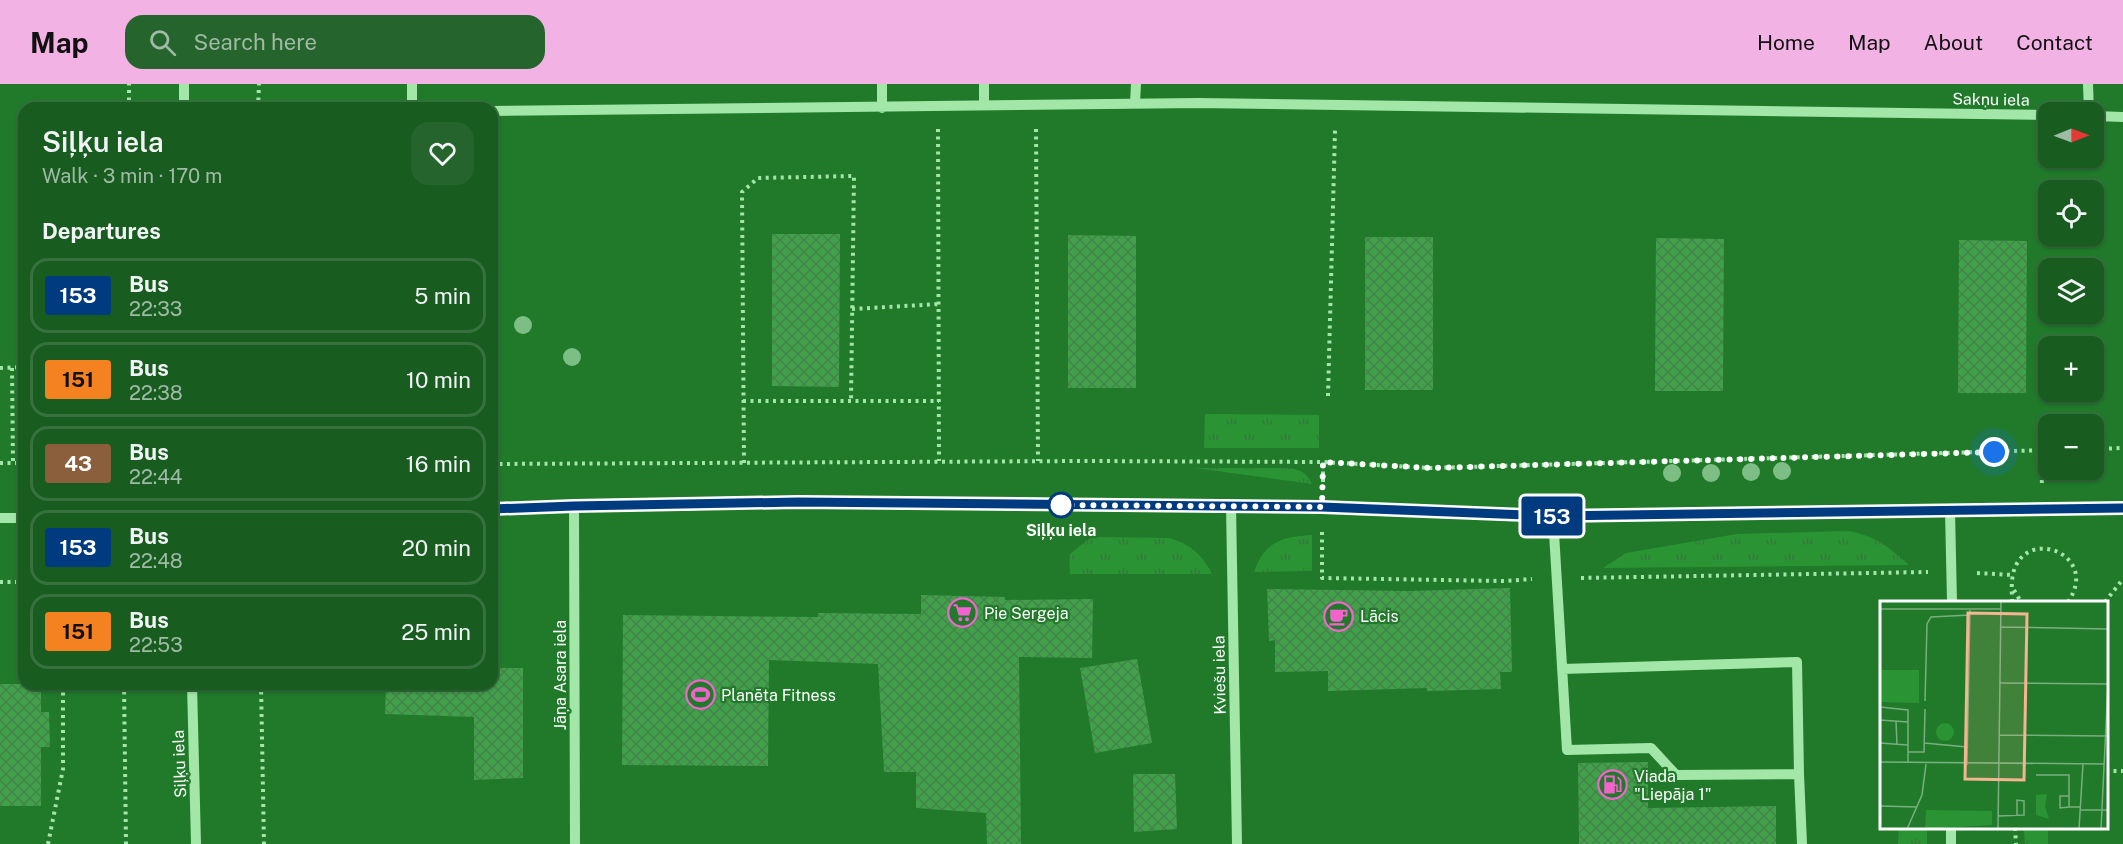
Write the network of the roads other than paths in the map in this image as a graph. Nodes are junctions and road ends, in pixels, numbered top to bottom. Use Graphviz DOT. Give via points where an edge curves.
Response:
graph roads {
  1 [pos="184,84"];
  2 [pos="412,84"];
  3 [pos="882,84"];
  4 [pos="984,84"];
  5 [pos="1136,84"];
  6 [pos="2088,84"];
  7 [pos="184,102"];
  8 [pos="412,102"];
  9 [pos="2089,102"];
  10 [pos="1135,103"];
  11 [pos="984,105"];
  12 [pos="882,108"];
  13 [pos="498,111"];
  14 [pos="2038,115"];
  15 [pos="2104,116"];
  16 [pos="2123,117"];
  17 [pos="574,506"];
  18 [pos="1231,506"];
  19 [pos="2123,508"];
  20 [pos="498,509"];
  21 [pos="1950,511"];
  22 [pos="1553,516"];
  23 [pos="0,518"];
  24 [pos="18,518"];
  25 [pos="1952,601"];
  26 [pos="1562,669"];
  27 [pos="192,690"];
  28 [pos="1799,774"];
  29 [pos="196,844"];
  30 [pos="575,844"];
  31 [pos="1237,844"];
  32 [pos="1802,844"];
  1 -- 7 [label="street"];
  2 -- 8 [label="street"];
  3 -- 12 [label="street"];
  4 -- 11 [label="street"];
  5 -- 10 [label="street"];
  6 -- 9 [label="street"];
  10 -- 11 [label="street, Sakņu iela"];
  10 -- 14 [label="street, Sakņu iela"];
  11 -- 12 [label="street, Sakņu iela"];
  12 -- 13 [label="street, Sakņu iela"];
  15 -- 16 [label="street"];
  17 -- 18 [label="street" via="775,502"];
  17 -- 20 [label="street"];
  17 -- 30 [label="street, Jāņa Asara iela"];
  18 -- 22 [label="street"];
  18 -- 31 [label="street, Kviešu iela"];
  19 -- 21 [label="street"];
  21 -- 22 [label="street"];
  21 -- 25 [label="street"];
  22 -- 26 [label="street"];
  23 -- 24 [label="street"];
  26 -- 28 [label="street" via="1567,750 1651,748 1676,775"];
  26 -- 28 [label="street" via="1797,662"];
  27 -- 29 [label="street, Siļķu iela"];
  28 -- 32 [label="street"];
}
